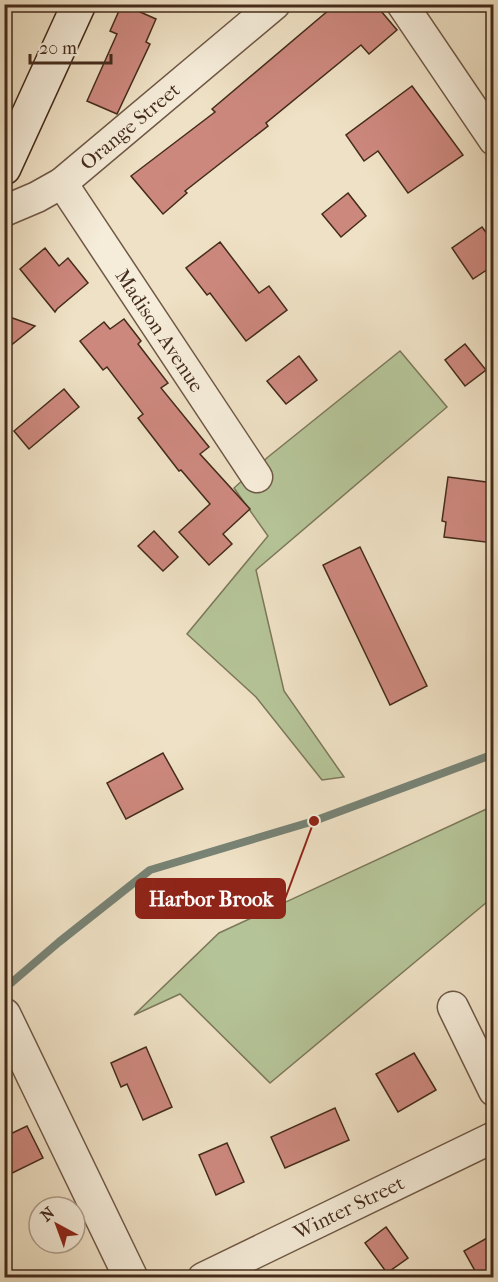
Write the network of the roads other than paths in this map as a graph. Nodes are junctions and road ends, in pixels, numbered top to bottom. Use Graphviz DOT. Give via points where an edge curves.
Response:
graph roads {
  1 [pos="79,4"];
  2 [pos="275,4"];
  3 [pos="402,4"];
  4 [pos="494,140"];
  5 [pos="4,168"];
  6 [pos="62,183"];
  7 [pos="4,211"];
  8 [pos="257,477"];
  9 [pos="453,1006"];
  10 [pos="4,1015"];
  11 [pos="494,1091"];
  12 [pos="494,1137"];
  13 [pos="131,1278"];
  14 [pos="202,1278"];
  1 -- 5 [label="street"];
  2 -- 6 [label="street, Orange Street"];
  3 -- 4 [label="street"];
  6 -- 7 [label="street, Orange Street"];
  6 -- 8 [label="street, Madison Avenue"];
  9 -- 11 [label="street"];
  10 -- 13 [label="street"];
  12 -- 14 [label="street, Winter Street"];
}
